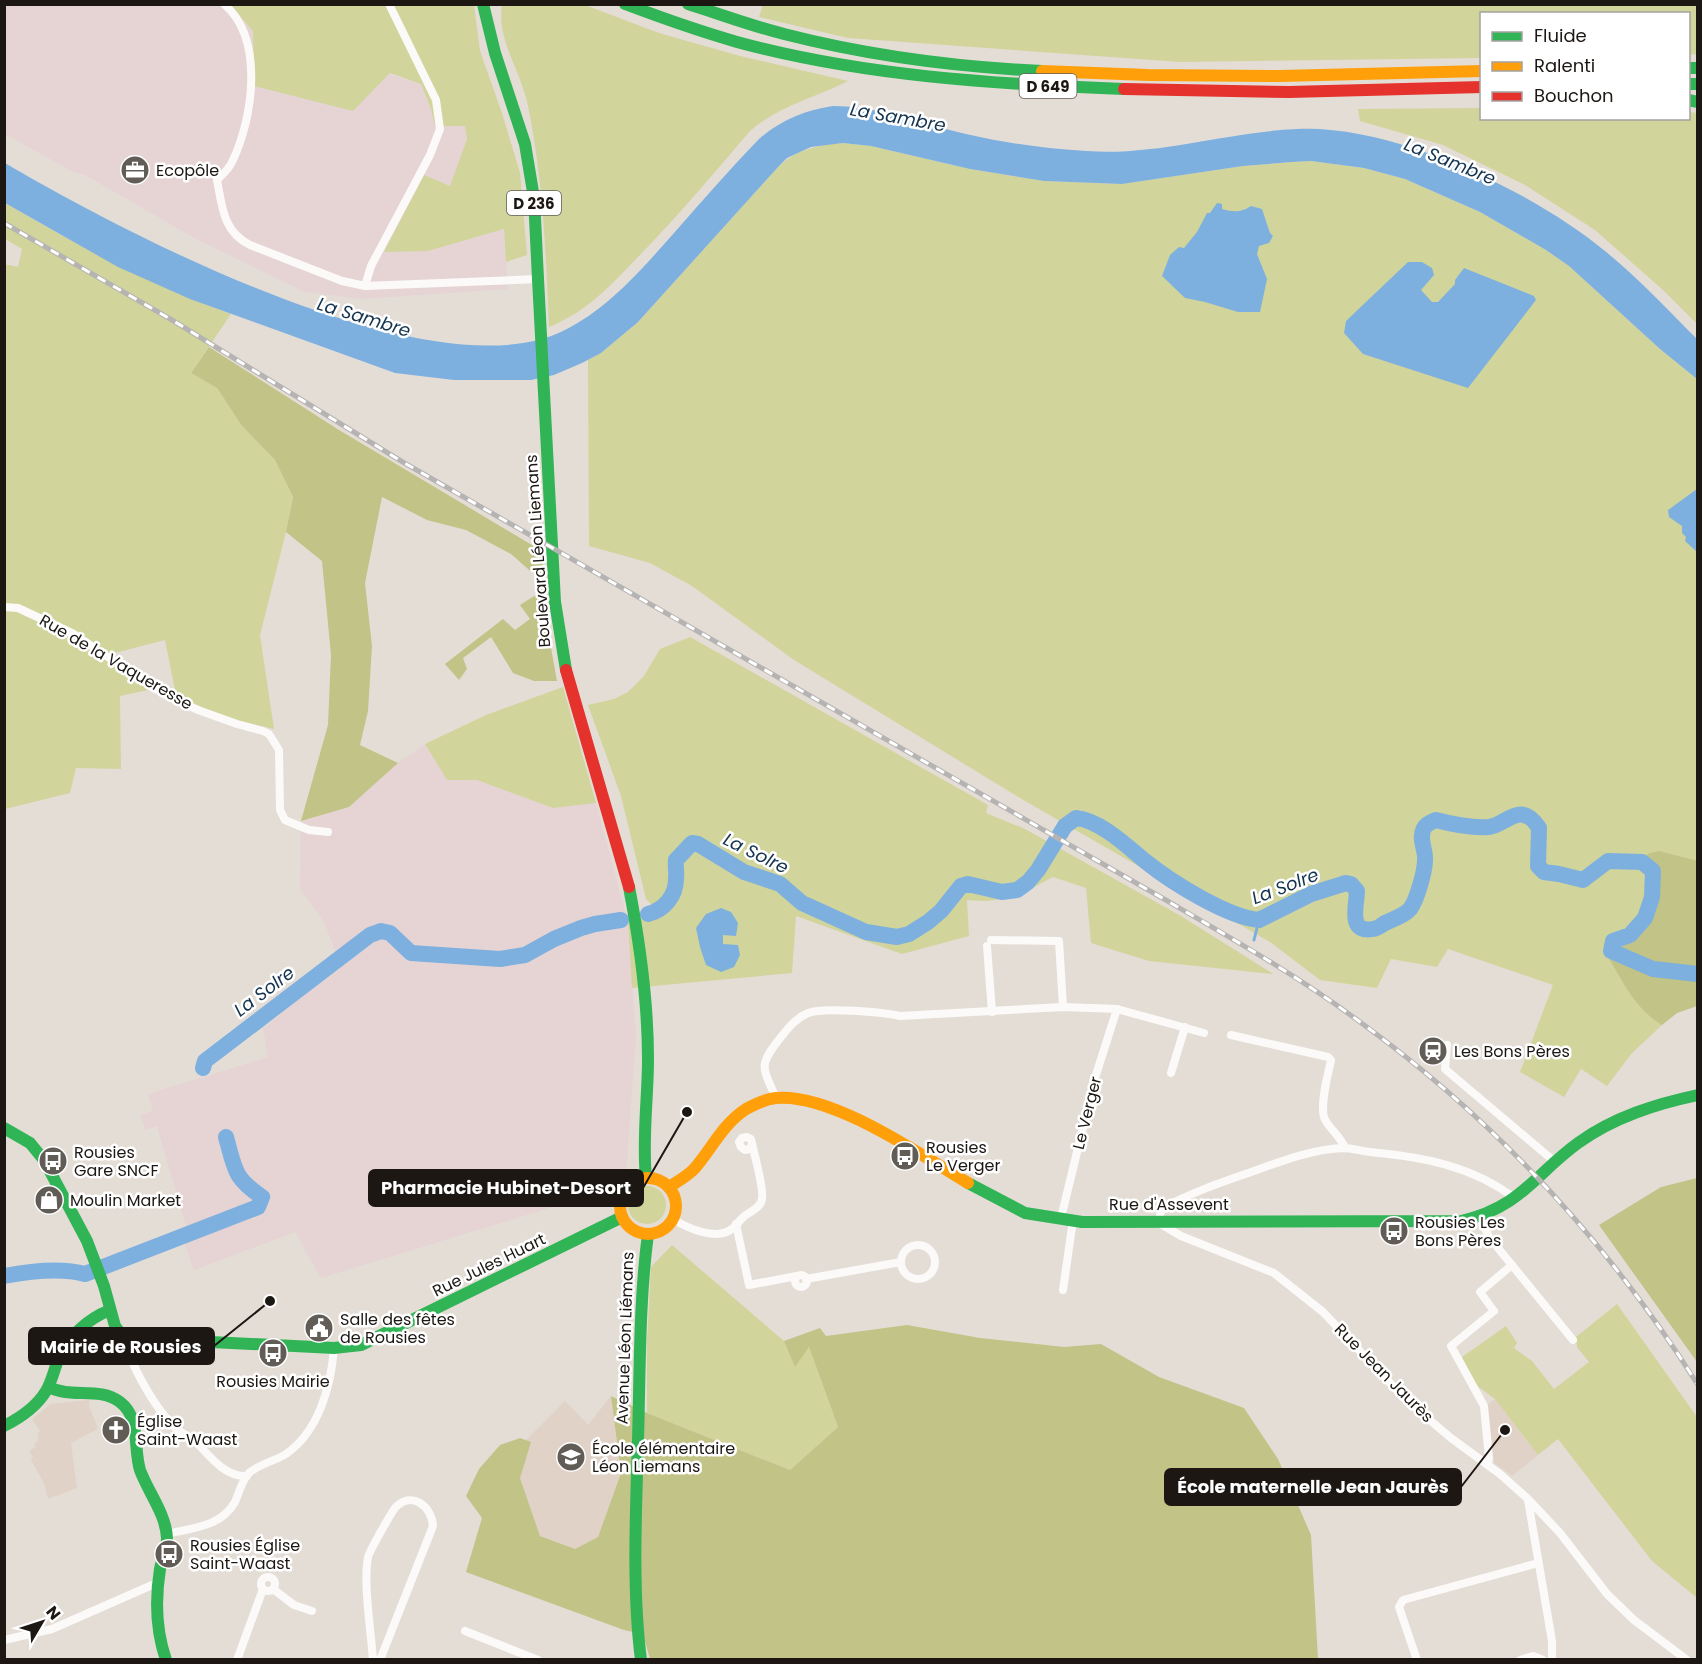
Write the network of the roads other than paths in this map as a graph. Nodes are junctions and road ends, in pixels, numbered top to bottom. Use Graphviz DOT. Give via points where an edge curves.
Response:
graph roads {
  1 [pos="224,4"];
  2 [pos="389,4"];
  3 [pos="483,4"];
  4 [pos="492,4"];
  5 [pos="625,4"];
  6 [pos="688,4"];
  7 [pos="486,21"];
  8 [pos="1480,71"];
  9 [pos="1480,87"];
  10 [pos="538,279"];
  11 [pos="365,286"];
  12 [pos="4,607"];
  13 [pos="328,832"];
  14 [pos="1063,1007"];
  15 [pos="1117,1009"];
  16 [pos="992,1012"];
  17 [pos="1185,1028"];
  18 [pos="1204,1033"];
  19 [pos="1231,1035"];
  20 [pos="1447,1045"];
  21 [pos="1171,1073"];
  22 [pos="1698,1095"];
  23 [pos="776,1098"];
  24 [pos="4,1128"];
  25 [pos="753,1144"];
  26 [pos="1345,1148"];
  27 [pos="1555,1162"];
  28 [pos="646,1178"];
  29 [pos="669,1187"];
  30 [pos="1516,1199"];
  31 [pos="622,1217"];
  32 [pos="1480,1218"];
  33 [pos="673,1219"];
  34 [pos="1067,1219"];
  35 [pos="1159,1223"];
  36 [pos="736,1224"];
  37 [pos="648,1234"];
  38 [pos="901,1262"];
  39 [pos="1512,1265"];
  40 [pos="1063,1290"];
  41 [pos="110,1310"];
  42 [pos="120,1333"];
  43 [pos="1573,1340"];
  44 [pos="334,1348"];
  45 [pos="48,1387"];
  46 [pos="4,1426"];
  47 [pos="1488,1465"];
  48 [pos="247,1476"];
  49 [pos="1528,1499"];
  50 [pos="167,1534"];
  51 [pos="1538,1563"];
  52 [pos="159,1582"];
  53 [pos="263,1589"];
  54 [pos="273,1589"];
  55 [pos="312,1611"];
  56 [pos="465,1632"];
  57 [pos="4,1640"];
  58 [pos="1552,1655"];
  59 [pos="1533,1656"];
  60 [pos="166,1659"];
  61 [pos="237,1659"];
  62 [pos="373,1659"];
  63 [pos="380,1659"];
  64 [pos="538,1659"];
  65 [pos="641,1659"];
  66 [pos="1417,1659"];
  67 [pos="1520,1659"];
  68 [pos="1543,1659"];
  69 [pos="1687,1659"];
  1 -- 11 [label="street" via="236,17 249,43 251,71 242,134 231,164 217,180 228,228 250,246"];
  2 -- 11 [label="street" via="436,100 440,129 375,258"];
  3 -- 7 [label="main road, D 236"];
  4 -- 7 [label="main road"];
  5 -- 9 [label="main road, D 649" via="666,22 836,64 1024,86 1266,93"];
  6 -- 8 [label="main road, D 649" via="782,34 835,46 889,56 1023,70 1268,76"];
  7 -- 10 [label="main road, Boulevard Léon Liemans / D 236" via="521,128 534,198"];
  10 -- 11 [label="street"];
  10 -- 28 [label="main road, Boulevard Léon Liemans / D 236" via="556,617 573,703 618,842 637,927 648,1036 643,1161"];
  12 -- 13 [label="street, Rue de la Vaqueresse" via="18,608 74,634 169,697 269,734 279,750 280,810 285,820 309,830"];
  14 -- 15 [label="street"];
  14 -- 16 [label="street"];
  14 -- 16 [label="street" via="1059,941 989,943"];
  15 -- 17 [label="street"];
  15 -- 34 [label="street, Le Verger" via="1095,1078"];
  16 -- 23 [label="street" via="900,1016 811,1011 794,1022 766,1057 763,1066"];
  17 -- 18 [label="street"];
  17 -- 21 [label="street"];
  19 -- 26 [label="street" via="1328,1057 1331,1060 1324,1119"];
  20 -- 27 [label="street" via="1445,1069"];
  22 -- 27 [label="main road, Rue d'Assevent" via="1612,1122"];
  23 -- 29 [label="main road, Rue d'Assevent" via="749,1108 732,1120 692,1171"];
  23 -- 34 [label="main road, Rue d'Assevent" via="807,1100 831,1108 1023,1212"];
  24 -- 41 [label="main road" via="25,1139 39,1153 60,1188 95,1259"];
  25 -- 36 [label="street" via="762,1200"];
  26 -- 30 [label="street" via="1453,1165 1490,1181"];
  26 -- 35 [label="street" via="1276,1163 1177,1200 1161,1209"];
  27 -- 30 [label="main road, Rue d'Assevent"];
  28 -- 29 [label="main road"];
  28 -- 31 [label="main road" via="625,1190 620,1204"];
  29 -- 33 [label="main road" via="676,1204"];
  30 -- 32 [label="main road, Rue d'Assevent"];
  31 -- 37 [label="main road" via="633,1230"];
  31 -- 44 [label="main road, Rue Jules Huart" via="361,1345"];
  32 -- 35 [label="main road, Rue d'Assevent" via="1441,1222"];
  32 -- 39 [label="street" via="1489,1237"];
  33 -- 36 [label="street" via="707,1233 728,1231"];
  33 -- 37 [label="main road" via="662,1230"];
  34 -- 35 [label="main road, Rue d'Assevent"];
  34 -- 40 [label="street, Le Verger"];
  35 -- 47 [label="street, Rue Jean Jaurès" via="1181,1236 1274,1273 1288,1283 1323,1312 1407,1401"];
  36 -- 38 [label="street" via="749,1285"];
  37 -- 65 [label="main road, Avenue Léon Liémans" via="642,1278 637,1464 637,1629"];
  38 -- 38 [label="street" via="904,1272 918,1279 932,1272 935,1262 932,1252 920,1245 907,1248"];
  39 -- 43 [label="street"];
  39 -- 47 [label="street" via="1480,1292 1494,1311 1451,1346 1484,1406"];
  41 -- 42 [label="main road"];
  41 -- 45 [label="main road" via="91,1319 68,1342"];
  42 -- 44 [label="main road, Rue Jules Huart" via="131,1338"];
  42 -- 48 [label="street" via="146,1389 173,1426 217,1464"];
  44 -- 48 [label="street" via="330,1380 304,1438"];
  45 -- 46 [label="main road" via="39,1400"];
  45 -- 50 [label="main road" via="62,1394 114,1399 129,1412 140,1468"];
  47 -- 49 [label="street, Rue Jean Jaurès"];
  48 -- 50 [label="street" via="222,1518"];
  49 -- 51 [label="street"];
  49 -- 69 [label="street, Rue Jean Jaurès" via="1607,1594 1634,1620"];
  50 -- 52 [label="main road"];
  51 -- 58 [label="street"];
  51 -- 66 [label="street" via="1403,1600 1398,1607"];
  52 -- 57 [label="street" via="52,1629"];
  52 -- 60 [label="main road" via="158,1636"];
  53 -- 54 [label="street"];
  53 -- 54 [label="street" via="262,1580 268,1577 274,1580"];
  53 -- 61 [label="street"];
  54 -- 55 [label="street" via="294,1605"];
  56 -- 64 [label="street"];
  58 -- 59 [label="street"];
  59 -- 67 [label="street"];
  59 -- 68 [label="street"];
  62 -- 63 [label="street" via="369,1555 396,1508 417,1501 427,1507 433,1526"];
}
